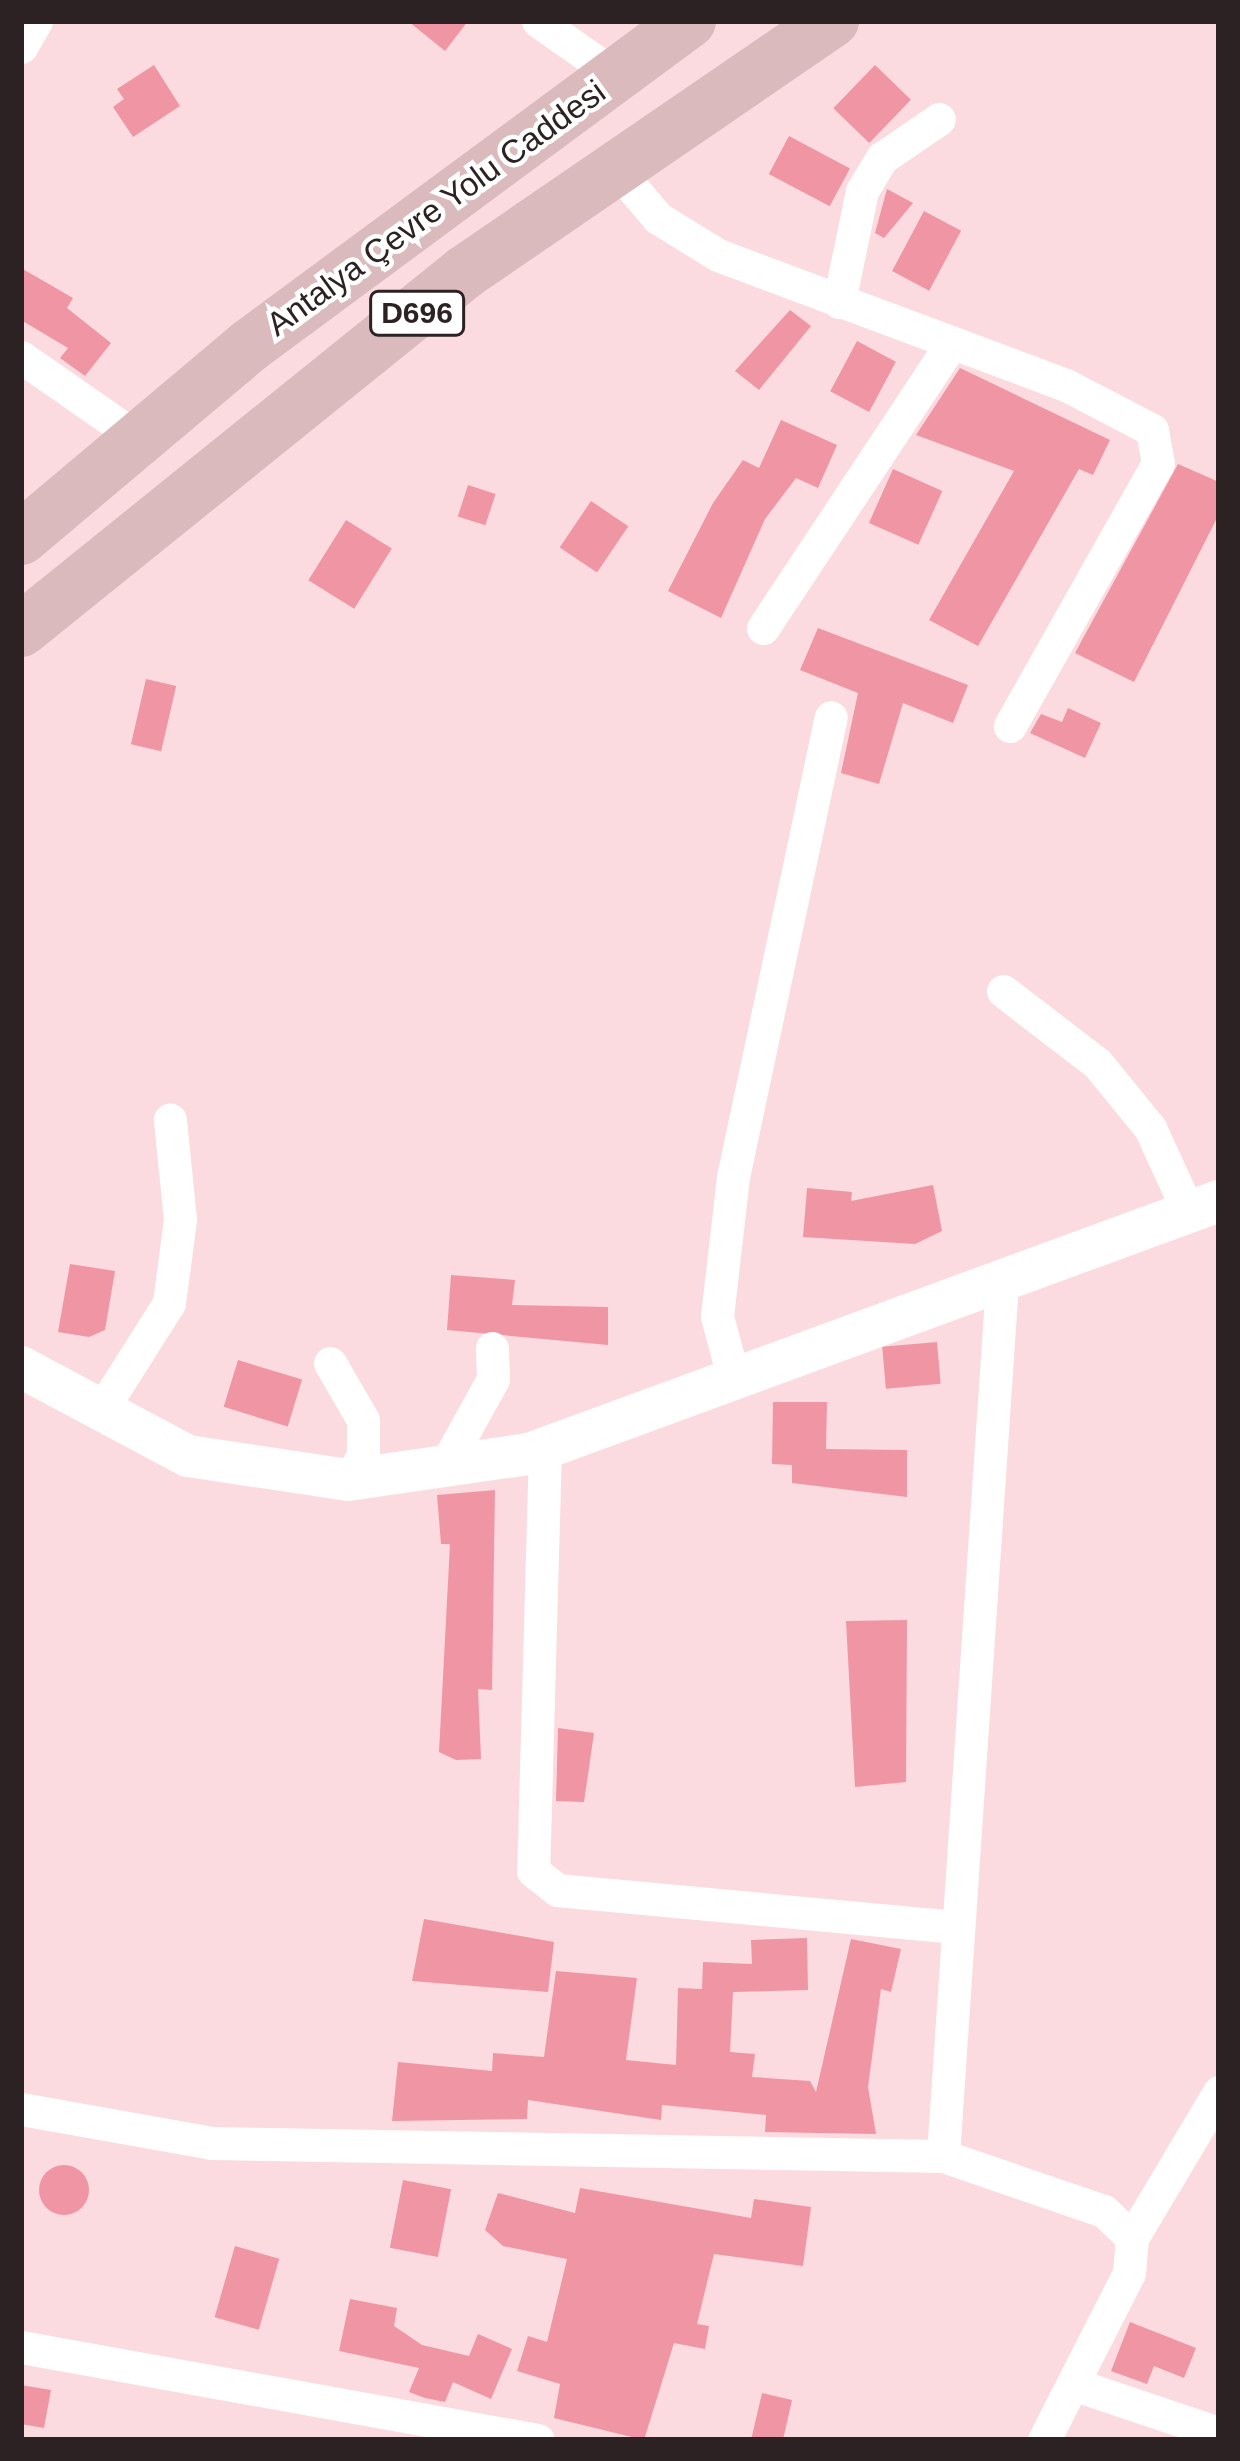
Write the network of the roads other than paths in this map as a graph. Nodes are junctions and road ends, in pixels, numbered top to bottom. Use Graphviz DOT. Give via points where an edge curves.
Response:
graph roads {
  1 [pos="36,21"];
  2 [pos="538,21"];
  3 [pos="689,21"];
  4 [pos="832,21"];
  5 [pos="21,46"];
  6 [pos="616,75"];
  7 [pos="939,119"];
  8 [pos="617,171"];
  9 [pos="839,302"];
  10 [pos="950,345"];
  11 [pos="21,356"];
  12 [pos="139,439"];
  13 [pos="21,538"];
  14 [pos="764,628"];
  15 [pos="21,630"];
  16 [pos="831,717"];
  17 [pos="1010,726"];
  18 [pos="1003,991"];
  19 [pos="170,1120"];
  20 [pos="1204,1207"];
  21 [pos="1001,1283"];
  22 [pos="492,1348"];
  23 [pos="329,1363"];
  24 [pos="21,1367"];
  25 [pos="734,1380"];
  26 [pos="102,1409"];
  27 [pos="545,1448"];
  28 [pos="445,1466"];
  29 [pos="348,1480"];
  30 [pos="953,1927"];
  31 [pos="1219,2092"];
  32 [pos="21,2109"];
  33 [pos="943,2156"];
  34 [pos="1132,2238"];
  35 [pos="21,2347"];
  36 [pos="1073,2384"];
  37 [pos="1219,2433"];
  38 [pos="538,2440"];
  39 [pos="1044,2440"];
  1 -- 5 [label="street"];
  2 -- 6 [label="street"];
  3 -- 6 [label="highway, Antalya Çevre Yolu Caddesi / D696"];
  4 -- 8 [label="highway, Antalya Çevre Yolu Caddesi / D696"];
  6 -- 12 [label="highway, Antalya Çevre Yolu Caddesi / D696"];
  7 -- 9 [label="street" via="882,158 862,191"];
  8 -- 9 [label="street" via="658,218 718,255"];
  8 -- 15 [label="highway, Antalya Çevre Yolu Caddesi / D696" via="465,272"];
  9 -- 10 [label="street"];
  10 -- 14 [label="street"];
  10 -- 17 [label="street" via="1152,430 1158,463"];
  11 -- 12 [label="street"];
  12 -- 13 [label="highway, Antalya Çevre Yolu Caddesi / D696"];
  16 -- 25 [label="street" via="733,1177 718,1316"];
  18 -- 20 [label="street" via="1097,1064"];
  19 -- 26 [label="street" via="180,1219 169,1303"];
  20 -- 21 [label="street"];
  21 -- 25 [label="street"];
  21 -- 30 [label="street"];
  22 -- 28 [label="street" via="493,1379"];
  23 -- 29 [label="street" via="363,1420 363,1456"];
  24 -- 26 [label="street"];
  25 -- 27 [label="street"];
  26 -- 29 [label="street" via="188,1456"];
  27 -- 28 [label="street"];
  27 -- 30 [label="street" via="533,1871 557,1890"];
  28 -- 29 [label="street"];
  30 -- 33 [label="street"];
  31 -- 34 [label="street"];
  32 -- 33 [label="street" via="211,2143"];
  33 -- 34 [label="street" via="1104,2211"];
  34 -- 36 [label="street" via="1129,2272"];
  35 -- 38 [label="street"];
  36 -- 37 [label="street"];
  36 -- 39 [label="street"];
}
